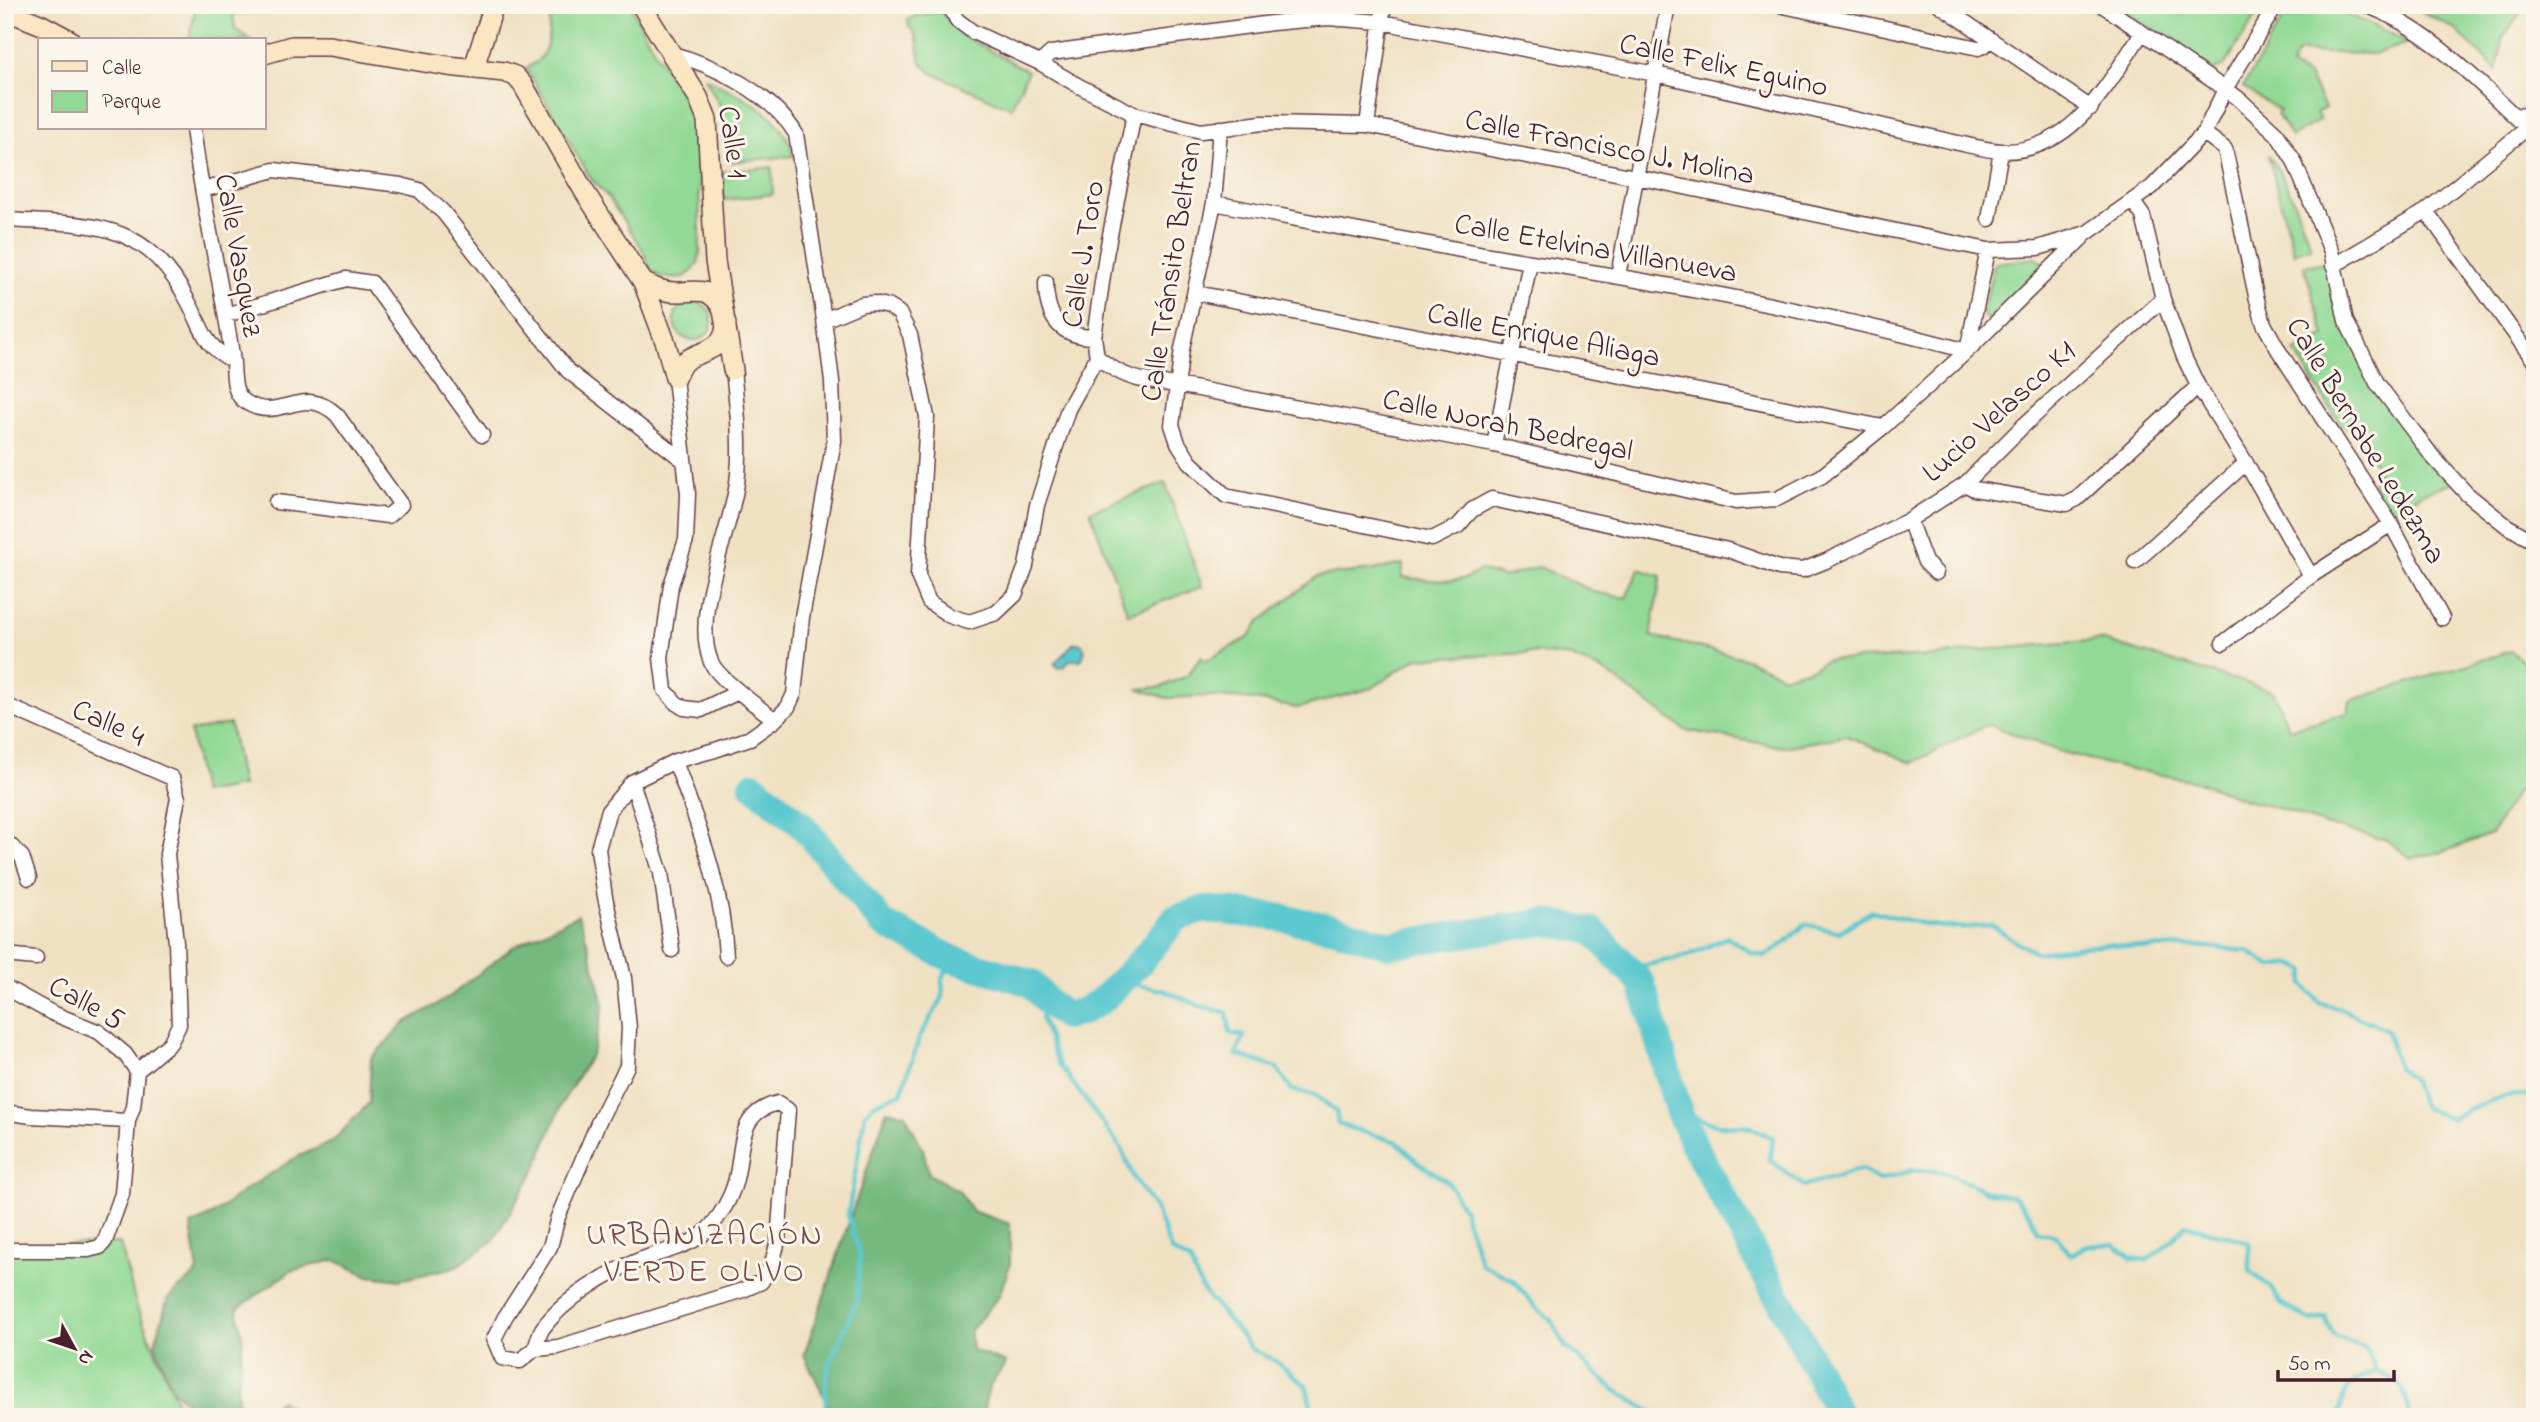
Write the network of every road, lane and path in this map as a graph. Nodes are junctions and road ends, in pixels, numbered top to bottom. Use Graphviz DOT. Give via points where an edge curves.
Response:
graph roads {
  1 [pos="494,5"];
  2 [pos="641,5"];
  3 [pos="949,5"];
  4 [pos="1384,5"];
  5 [pos="1668,5"];
  6 [pos="1779,5"];
  7 [pos="1940,5"];
  8 [pos="2102,5"];
  9 [pos="2277,5"];
  10 [pos="2366,5"];
  11 [pos="5,10"];
  12 [pos="1381,22"];
  13 [pos="2142,33"];
  14 [pos="66,38"];
  15 [pos="1989,39"];
  16 [pos="669,52"];
  17 [pos="266,53"];
  18 [pos="1040,63"];
  19 [pos="474,67"];
  20 [pos="1656,74"];
  21 [pos="2225,89"];
  22 [pos="2091,108"];
  23 [pos="1134,114"];
  24 [pos="1367,125"];
  25 [pos="2532,126"];
  26 [pos="1220,128"];
  27 [pos="193,130"];
  28 [pos="2204,133"];
  29 [pos="2001,151"];
  30 [pos="1636,177"];
  31 [pos="203,190"];
  32 [pos="2133,202"];
  33 [pos="1214,203"];
  34 [pos="2426,211"];
  35 [pos="1989,219"];
  36 [pos="5,220"];
  37 [pos="2087,233"];
  38 [pos="1988,250"];
  39 [pos="715,261"];
  40 [pos="1530,262"];
  41 [pos="2333,266"];
  42 [pos="1618,276"];
  43 [pos="643,282"];
  44 [pos="1046,282"];
  45 [pos="681,291"];
  46 [pos="1196,293"];
  47 [pos="2163,299"];
  48 [pos="226,315"];
  49 [pos="724,315"];
  50 [pos="824,320"];
  51 [pos="658,324"];
  52 [pos="1094,337"];
  53 [pos="666,344"];
  54 [pos="1967,351"];
  55 [pos="1511,354"];
  56 [pos="700,355"];
  57 [pos="1097,358"];
  58 [pos="233,361"];
  59 [pos="2535,362"];
  60 [pos="733,370"];
  61 [pos="675,377"];
  62 [pos="1177,385"];
  63 [pos="2198,386"];
  64 [pos="1883,427"];
  65 [pos="482,435"];
  66 [pos="1494,444"];
  67 [pos="683,460"];
  68 [pos="2246,463"];
  69 [pos="1965,484"];
  70 [pos="1492,499"];
  71 [pos="276,502"];
  72 [pos="1909,520"];
  73 [pos="2391,524"];
  74 [pos="2535,542"];
  75 [pos="2136,562"];
  76 [pos="1936,573"];
  77 [pos="2311,576"];
  78 [pos="2442,618"];
  79 [pos="2223,643"];
  80 [pos="738,692"];
  81 [pos="5,705"];
  82 [pos="775,720"];
  83 [pos="675,761"];
  84 [pos="632,782"];
  85 [pos="5,840"];
  86 [pos="29,878"];
  87 [pos="673,950"];
  88 [pos="5,955"];
  89 [pos="726,956"];
  90 [pos="36,958"];
  91 [pos="5,987"];
  92 [pos="137,1071"];
  93 [pos="5,1112"];
  94 [pos="128,1121"];
  95 [pos="5,1250"];
  96 [pos="535,1349"];
  1 -- 19 [label="main road"];
  2 -- 16 [label="main road, Calle 1"];
  3 -- 18 [label="street, Calle Francisco J. Molina" via="957,20 973,32"];
  4 -- 12 [label="street"];
  5 -- 20 [label="street"];
  6 -- 15 [label="street" via="1978,48"];
  7 -- 15 [label="street"];
  8 -- 13 [label="street"];
  9 -- 21 [label="street, Calle Francisco J. Molina"];
  10 -- 25 [label="street" via="2428,37"];
  11 -- 14 [label="main road"];
  12 -- 18 [label="street, Calle Felix Eguino" via="1328,18 1272,23 1051,53"];
  12 -- 20 [label="street, Calle Felix Eguino"];
  12 -- 24 [label="street"];
  13 -- 21 [label="street"];
  13 -- 22 [label="street, Calle Felix Eguino"];
  15 -- 22 [label="street"];
  16 -- 39 [label="main road, Calle 1" via="698,97 706,120"];
  16 -- 50 [label="street" via="749,88 792,126"];
  17 -- 19 [label="main road" via="310,45"];
  18 -- 23 [label="street, Calle Francisco J. Molina"];
  19 -- 43 [label="main road" via="515,76 523,85"];
  20 -- 29 [label="street, Calle Felix Eguino"];
  20 -- 30 [label="street"];
  21 -- 28 [label="street, Calle Francisco J. Molina"];
  21 -- 41 [label="street" via="2287,147 2331,251"];
  22 -- 29 [label="street, Calle Felix Eguino" via="2066,131 2043,142"];
  23 -- 26 [label="street, Calle Francisco J. Molina" via="1201,131"];
  23 -- 52 [label="street, Calle J. Toro"];
  24 -- 26 [label="street, Calle Francisco J. Molina" via="1262,123"];
  24 -- 30 [label="street, Calle Francisco J. Molina"];
  25 -- 34 [label="street"];
  26 -- 33 [label="street, Calle Tránsito Beltran"];
  27 -- 31 [label="street, Calle Vasquez"];
  28 -- 32 [label="street, Calle Francisco J. Molina"];
  28 -- 73 [label="street, Calle Bernabe Ledezma" via="2225,149 2264,324"];
  29 -- 35 [label="street"];
  30 -- 38 [label="street, Calle Francisco J. Molina"];
  30 -- 42 [label="street"];
  31 -- 48 [label="street, Calle Vasquez"];
  31 -- 67 [label="street" via="274,170 419,190 451,223 568,371"];
  32 -- 37 [label="street, Calle Francisco J. Molina"];
  32 -- 47 [label="street" via="2143,216"];
  33 -- 40 [label="street, Calle Etelvina Villanueva"];
  33 -- 46 [label="street, Calle Tránsito Beltran"];
  34 -- 41 [label="street"];
  34 -- 59 [label="street"];
  36 -- 58 [label="street" via="107,229 147,247 189,302 209,344"];
  37 -- 38 [label="street, Calle Francisco J. Molina" via="2038,248"];
  37 -- 54 [label="street, Calle Norah Bedregal"];
  38 -- 54 [label="street"];
  39 -- 45 [label="main road" via="698,283"];
  39 -- 49 [label="main road, Calle 1"];
  40 -- 42 [label="street, Calle Etelvina Villanueva"];
  40 -- 55 [label="street"];
  41 -- 74 [label="street" via="2346,321 2377,383 2467,494"];
  42 -- 54 [label="street, Calle Etelvina Villanueva" via="1884,328"];
  43 -- 45 [label="main road" via="659,290"];
  43 -- 51 [label="main road"];
  44 -- 52 [label="street" via="1048,305 1056,321 1069,334"];
  45 -- 49 [label="main road" via="708,293"];
  45 -- 51 [label="main road" via="668,300"];
  46 -- 55 [label="street, Calle Enrique Aliaga"];
  46 -- 62 [label="street, Calle Tránsito Beltran"];
  47 -- 63 [label="street"];
  47 -- 69 [label="street, Lucio Velasco K1"];
  48 -- 58 [label="street, Calle Vasquez"];
  48 -- 65 [label="street" via="346,279 372,283"];
  49 -- 56 [label="main road" via="721,340"];
  49 -- 60 [label="main road, Calle 1"];
  50 -- 57 [label="street" via="862,304 888,306 900,313 910,335 927,417 919,576 929,602 969,622 996,613 1015,595 1026,566 1037,505 1068,409"];
  50 -- 82 [label="street" via="834,441 802,617 794,694"];
  51 -- 53 [label="main road"];
  52 -- 57 [label="street, Calle J. Toro"];
  53 -- 56 [label="main road" via="674,351"];
  53 -- 61 [label="main road"];
  54 -- 64 [label="street, Calle Norah Bedregal"];
  55 -- 64 [label="street, Calle Enrique Aliaga"];
  55 -- 66 [label="street"];
  56 -- 60 [label="main road" via="719,358"];
  56 -- 61 [label="main road" via="681,366"];
  57 -- 62 [label="street, Calle J. Toro" via="1116,372"];
  58 -- 71 [label="street, Calle Vasquez" via="235,392 245,402 260,409 300,402 327,406 401,505 387,516"];
  60 -- 80 [label="street" via="737,484 705,624 711,664"];
  61 -- 67 [label="street"];
  62 -- 66 [label="street, Calle Norah Bedregal"];
  62 -- 70 [label="street, Calle Tránsito Beltran" via="1172,425 1178,443 1202,475 1226,496 1432,539 1458,526 1472,510"];
  63 -- 68 [label="street"];
  63 -- 69 [label="street" via="2067,504"];
  64 -- 66 [label="street, Calle Norah Bedregal" via="1822,476 1777,499 1736,502"];
  67 -- 80 [label="street" via="688,494 686,540 671,585 661,658 665,690 684,708 701,710"];
  68 -- 75 [label="street"];
  68 -- 77 [label="street"];
  69 -- 72 [label="street, Lucio Velasco K1"];
  70 -- 72 [label="street, Lucio Velasco K1" via="1803,570"];
  72 -- 76 [label="street" via="1925,562"];
  73 -- 77 [label="street"];
  73 -- 78 [label="street, Calle Bernabe Ledezma"];
  77 -- 79 [label="street"];
  80 -- 82 [label="street"];
  81 -- 92 [label="street, Calle 4" via="172,778 178,798 167,854 179,1025 170,1043"];
  82 -- 83 [label="street" via="750,738"];
  83 -- 84 [label="street"];
  83 -- 89 [label="street" via="710,857 725,923"];
  84 -- 87 [label="street" via="661,873"];
  84 -- 96 [label="street" via="609,810 598,849 624,978 629,1028 626,1066 558,1217 550,1247 494,1339 502,1359 520,1361"];
  85 -- 86 [label="street" via="22,857"];
  88 -- 90 [label="street"];
  91 -- 92 [label="street, Calle 5" via="99,1032"];
  92 -- 94 [label="street"];
  93 -- 94 [label="street"];
  94 -- 95 [label="street" via="122,1194 110,1233 100,1247"];
  96 -- 96 [label="street" via="541,1331 587,1287 636,1261 700,1237 713,1224 735,1185 740,1140 751,1121 766,1106 778,1103 788,1110 778,1241 771,1268 761,1282 558,1348"];
}
